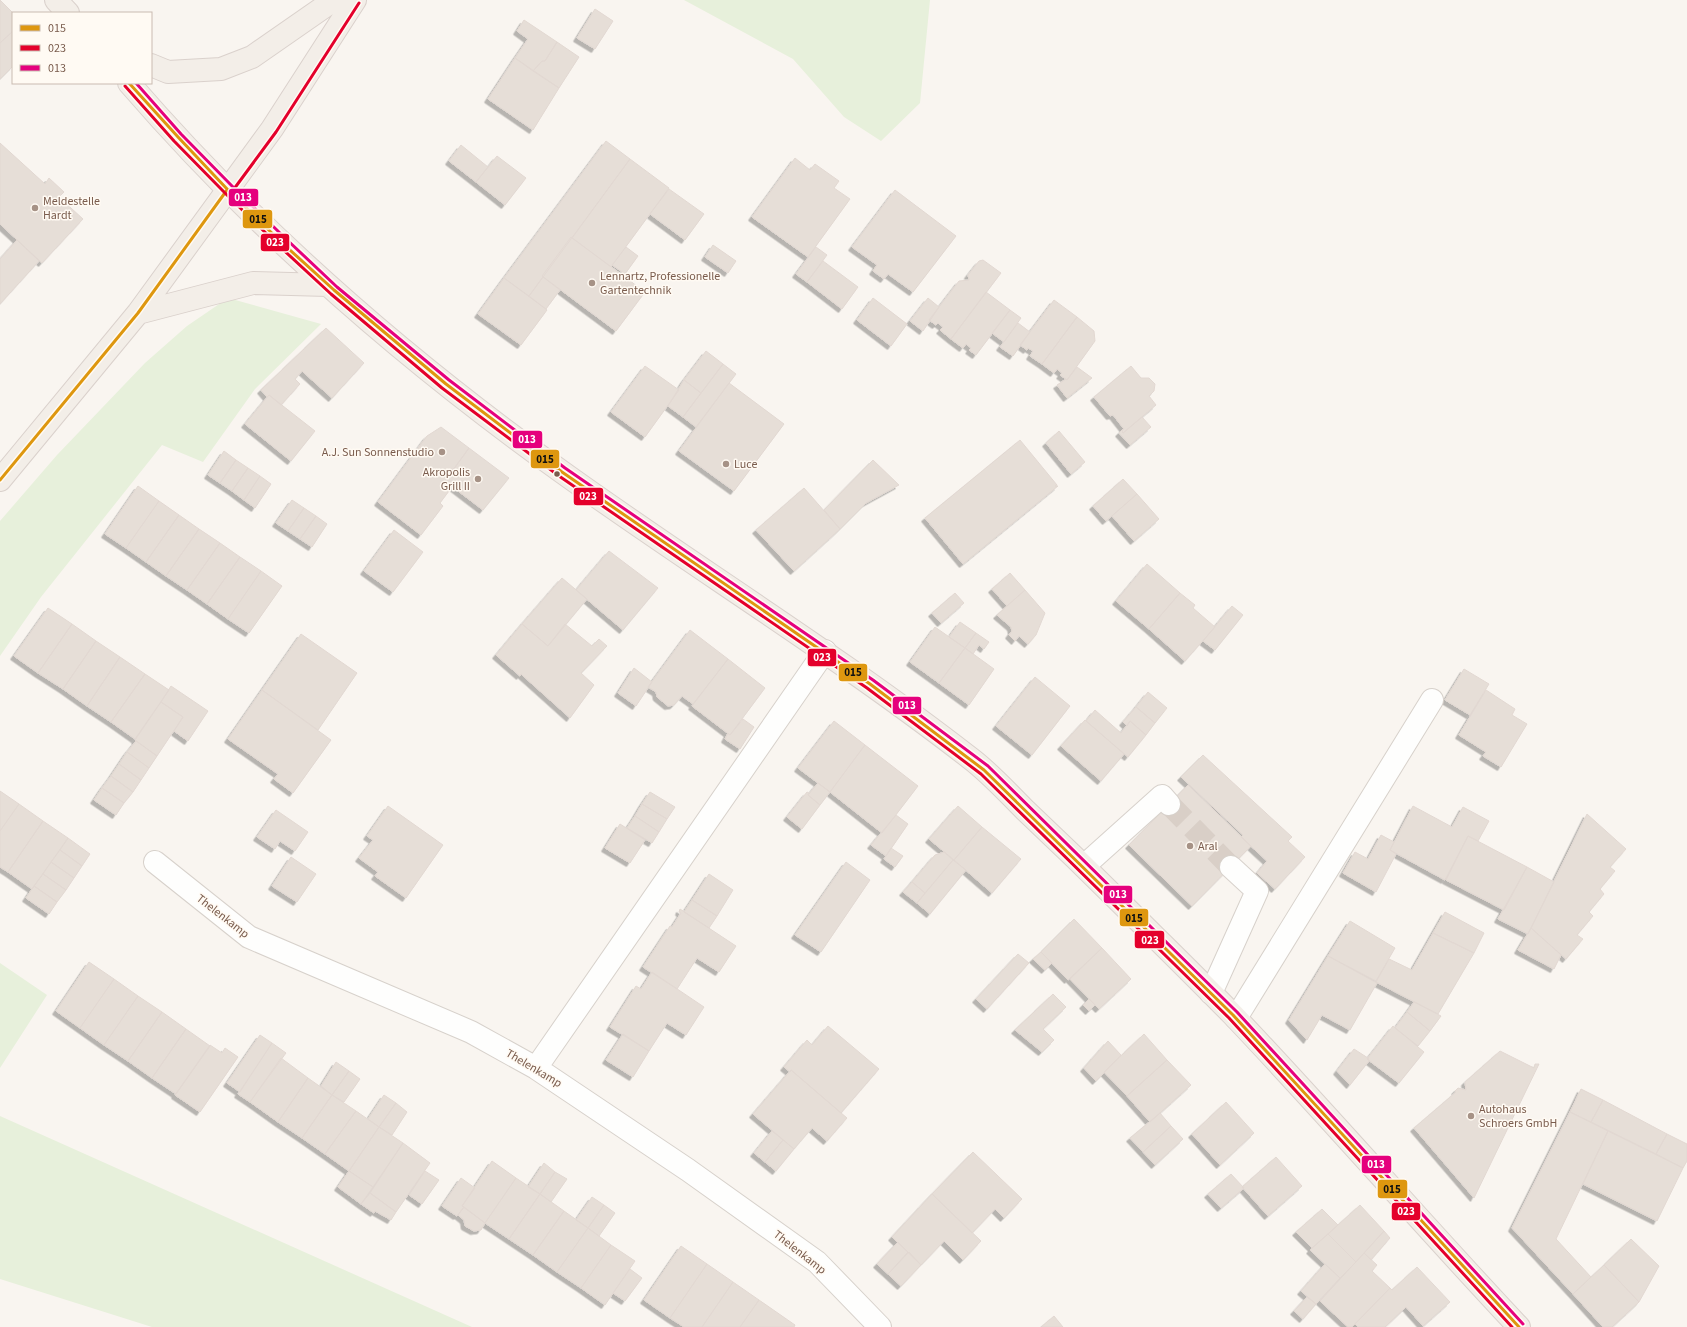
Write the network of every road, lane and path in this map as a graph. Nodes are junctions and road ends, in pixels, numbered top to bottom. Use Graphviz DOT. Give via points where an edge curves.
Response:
graph roads {
  1 [pos="56,0"];
  2 [pos="334,0"];
  3 [pos="356,0"];
  4 [pos="67,12"];
  5 [pos="152,65"];
  6 [pos="130,84"];
  7 [pos="227,190"];
  8 [pos="328,285"];
  9 [pos="138,313"];
  10 [pos="0,480"];
  11 [pos="825,652"];
  12 [pos="1432,700"];
  13 [pos="1169,804"];
  14 [pos="155,862"];
  15 [pos="1084,866"];
  16 [pos="1231,867"];
  17 [pos="1211,993"];
  18 [pos="1236,1018"];
  19 [pos="536,1068"];
  20 [pos="880,1327"];
  21 [pos="1519,1327"];
  1 -- 4 [label="main road"];
  2 -- 5 [label="main road" via="246,60 220,69 168,72"];
  3 -- 7 [label="main road" via="272,129"];
  6 -- 7 [label="main road" via="171,132"];
  7 -- 8 [label="main road"];
  7 -- 9 [label="main road"];
  8 -- 9 [label="main road" via="253,283"];
  8 -- 11 [label="main road" via="441,381 560,470"];
  9 -- 10 [label="main road"];
  11 -- 15 [label="main road" via="975,762"];
  11 -- 19 [label="street"];
  12 -- 18 [label="street"];
  13 -- 15 [label="street" via="1162,796"];
  14 -- 19 [label="street, Thelenkamp" via="249,938 471,1032"];
  15 -- 17 [label="main road"];
  16 -- 17 [label="street" via="1258,891"];
  17 -- 18 [label="main road"];
  18 -- 21 [label="main road"];
  19 -- 20 [label="street, Thelenkamp" via="688,1170 817,1262"];
}
